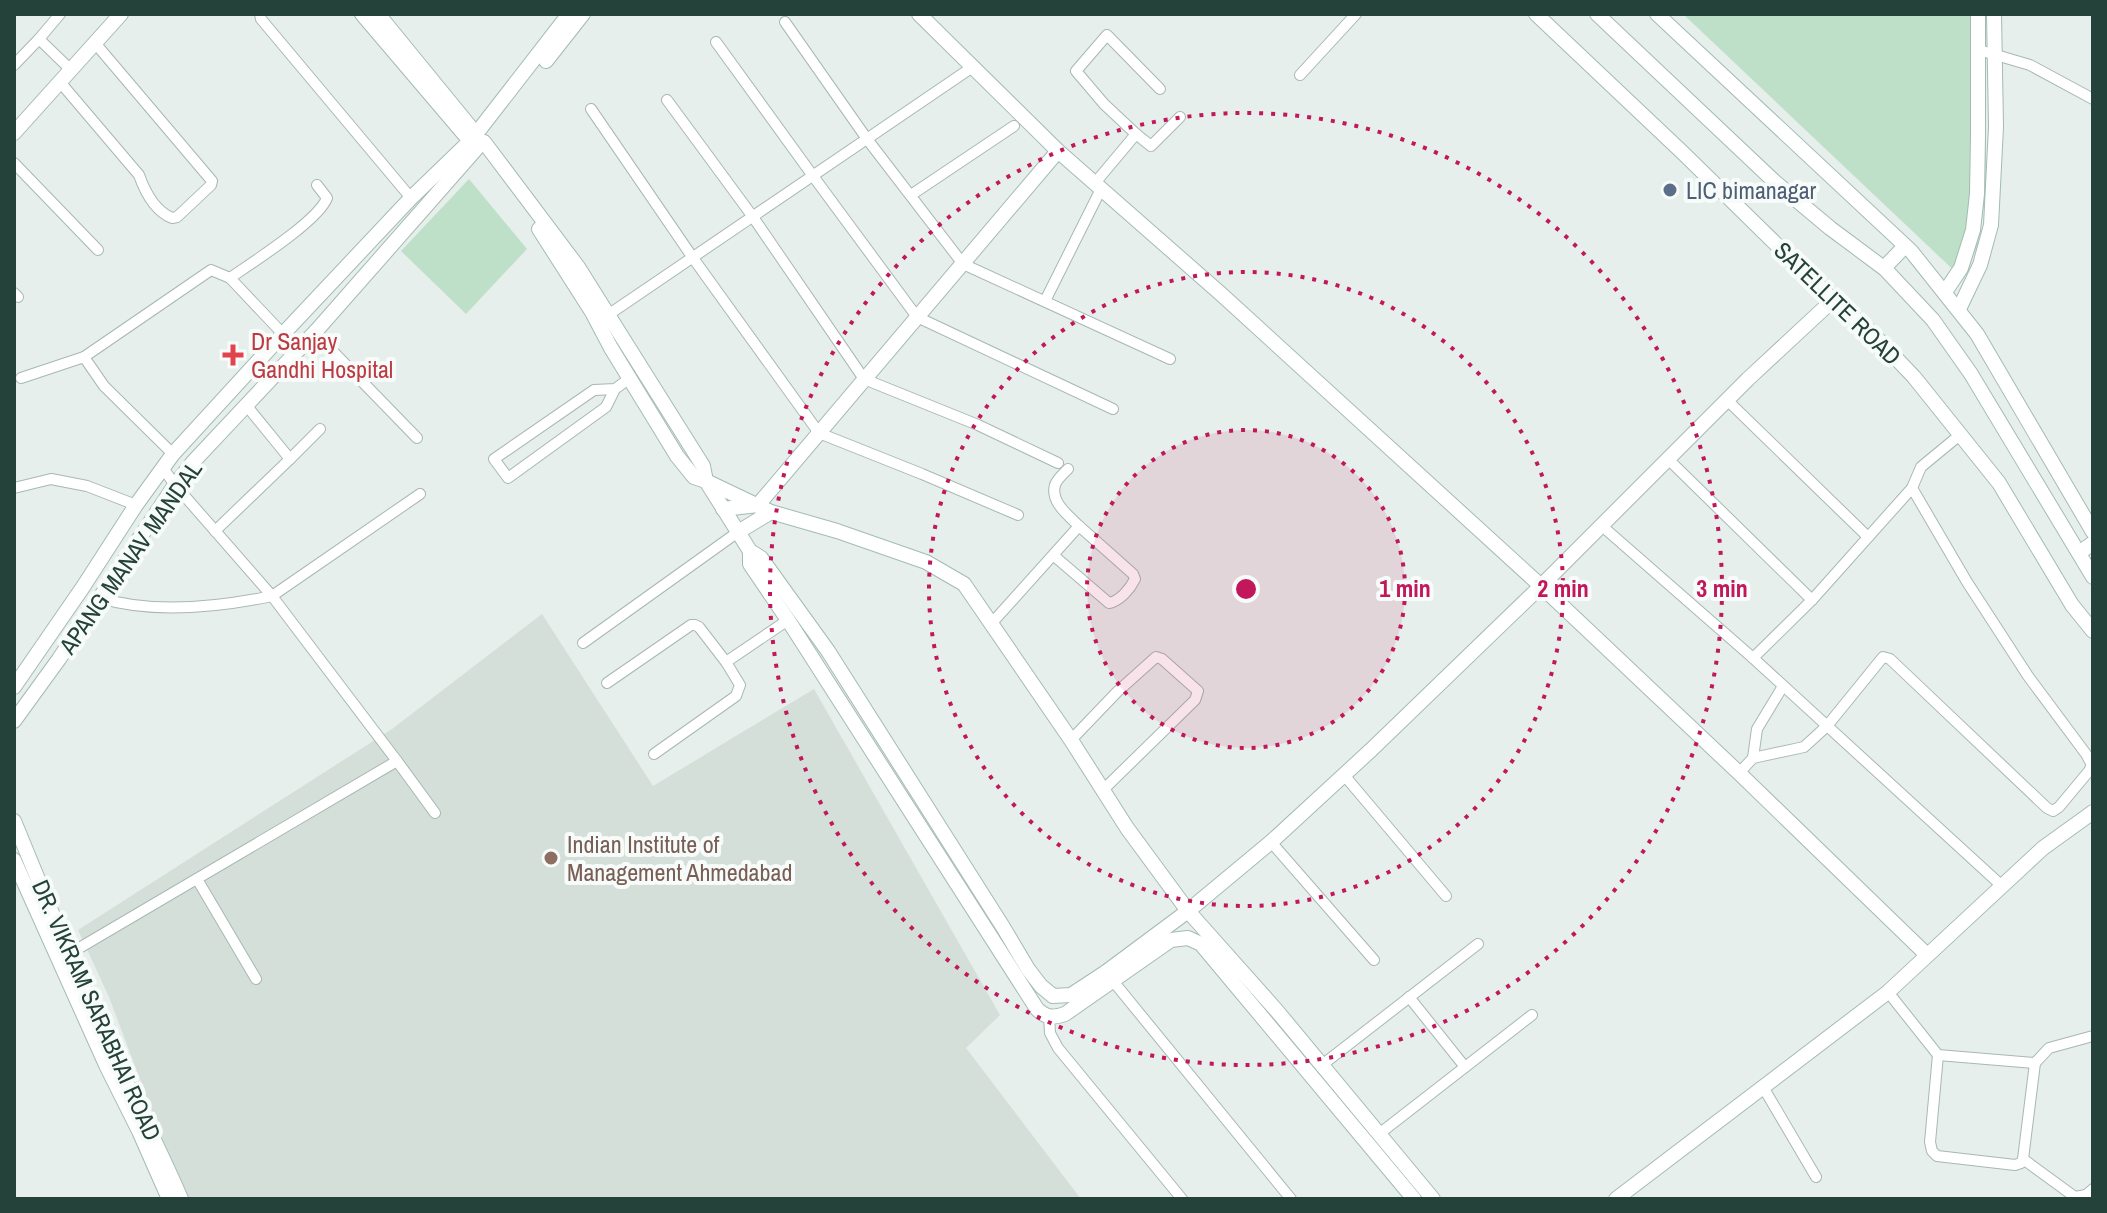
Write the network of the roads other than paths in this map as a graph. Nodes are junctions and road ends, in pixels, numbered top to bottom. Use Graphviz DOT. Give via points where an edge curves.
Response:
graph roads {
  1 [pos="60,14"];
  2 [pos="121,14"];
  3 [pos="260,14"];
  4 [pos="362,14"];
  5 [pos="378,14"];
  6 [pos="569,14"];
  7 [pos="583,14"];
  8 [pos="919,14"];
  9 [pos="1356,14"];
  10 [pos="1536,14"];
  11 [pos="1597,14"];
  12 [pos="1657,14"];
  13 [pos="1978,14"];
  14 [pos="1994,14"];
  15 [pos="785,22"];
  16 [pos="39,39"];
  17 [pos="716,42"];
  18 [pos="95,43"];
  19 [pos="1979,50"];
  20 [pos="1996,54"];
  21 [pos="14,65"];
  22 [pos="974,66"];
  23 [pos="71,70"];
  24 [pos="1300,75"];
  25 [pos="60,82"];
  26 [pos="1160,89"];
  27 [pos="2093,99"];
  28 [pos="667,100"];
  29 [pos="591,109"];
  30 [pos="1180,117"];
  31 [pos="1014,126"];
  32 [pos="14,133"];
  33 [pos="1136,134"];
  34 [pos="867,139"];
  35 [pos="478,142"];
  36 [pos="1058,151"];
  37 [pos="14,163"];
  38 [pos="813,176"];
  39 [pos="317,185"];
  40 [pos="1098,186"];
  41 [pos="911,195"];
  42 [pos="411,198"];
  43 [pos="753,217"];
  44 [pos="1905,246"];
  45 [pos="98,250"];
  46 [pos="693,258"];
  47 [pos="963,264"];
  48 [pos="1884,268"];
  49 [pos="230,278"];
  50 [pos="1945,292"];
  51 [pos="1833,300"];
  52 [pos="1045,301"];
  53 [pos="1959,309"];
  54 [pos="301,315"];
  55 [pos="917,317"];
  56 [pos="603,318"];
  57 [pos="316,331"];
  58 [pos="283,334"];
  59 [pos="84,357"];
  60 [pos="1170,359"];
  61 [pos="21,378"];
  62 [pos="630,378"];
  63 [pos="864,379"];
  64 [pos="615,389"];
  65 [pos="1727,400"];
  66 [pos="246,405"];
  67 [pos="1113,409"];
  68 [pos="320,429"];
  69 [pos="819,433"];
  70 [pos="1961,434"];
  71 [pos="417,438"];
  72 [pos="173,454"];
  73 [pos="290,459"];
  74 [pos="1669,460"];
  75 [pos="1058,463"];
  76 [pos="163,468"];
  77 [pos="1068,469"];
  78 [pos="706,481"];
  79 [pos="175,485"];
  80 [pos="14,488"];
  81 [pos="1912,488"];
  82 [pos="420,494"];
  83 [pos="136,505"];
  84 [pos="723,509"];
  85 [pos="765,509"];
  86 [pos="1018,515"];
  87 [pos="1079,526"];
  88 [pos="1602,526"];
  89 [pos="215,531"];
  90 [pos="738,532"];
  91 [pos="2093,532"];
  92 [pos="1868,537"];
  93 [pos="2093,543"];
  94 [pos="2079,553"];
  95 [pos="1053,555"];
  96 [pos="2093,577"];
  97 [pos="1541,586"];
  98 [pos="272,596"];
  99 [pos="100,598"];
  100 [pos="1812,600"];
  101 [pos="794,616"];
  102 [pos="991,624"];
  103 [pos="2093,631"];
  104 [pos="583,643"];
  105 [pos="1753,658"];
  106 [pos="726,662"];
  107 [pos="607,683"];
  108 [pos="1783,686"];
  109 [pos="14,687"];
  110 [pos="14,721"];
  111 [pos="1827,726"];
  112 [pos="1071,740"];
  113 [pos="654,754"];
  114 [pos="1753,758"];
  115 [pos="397,761"];
  116 [pos="1739,773"];
  117 [pos="1344,775"];
  118 [pos="914,787"];
  119 [pos="1103,790"];
  120 [pos="902,797"];
  121 [pos="2093,812"];
  122 [pos="435,813"];
  123 [pos="14,821"];
  124 [pos="1271,842"];
  125 [pos="14,860"];
  126 [pos="197,879"];
  127 [pos="2002,886"];
  128 [pos="1446,896"];
  129 [pos="1188,911"];
  130 [pos="1188,938"];
  131 [pos="1478,944"];
  132 [pos="69,954"];
  133 [pos="1927,955"];
  134 [pos="1374,960"];
  135 [pos="256,979"];
  136 [pos="1113,981"];
  137 [pos="1888,992"];
  138 [pos="1053,996"];
  139 [pos="1409,997"];
  140 [pos="1532,1015"];
  141 [pos="1049,1017"];
  142 [pos="2093,1036"];
  143 [pos="1938,1055"];
  144 [pos="2035,1063"];
  145 [pos="1322,1065"];
  146 [pos="1465,1067"];
  147 [pos="1763,1087"];
  148 [pos="1379,1134"];
  149 [pos="2023,1159"];
  150 [pos="1816,1177"];
  151 [pos="2093,1189"];
  152 [pos="169,1199"];
  153 [pos="181,1199"];
  154 [pos="1182,1199"];
  155 [pos="1291,1199"];
  156 [pos="1414,1199"];
  157 [pos="1433,1199"];
  158 [pos="1616,1199"];
  1 -- 16 [label="street"];
  2 -- 18 [label="street"];
  3 -- 42 [label="street"];
  4 -- 35 [label="street"];
  5 -- 35 [label="street"];
  6 -- 35 [label="street"];
  7 -- 35 [label="street, APANG MANAV MANDAL"];
  8 -- 22 [label="street"];
  9 -- 24 [label="street"];
  10 -- 51 [label="street, SATELLITE ROAD"];
  11 -- 48 [label="street, SATELLITE ROAD" via="1776,183"];
  12 -- 44 [label="street"];
  13 -- 19 [label="street"];
  14 -- 20 [label="street"];
  15 -- 34 [label="street"];
  16 -- 21 [label="street"];
  16 -- 23 [label="street"];
  17 -- 38 [label="street"];
  18 -- 23 [label="street"];
  18 -- 25 [label="street" via="211,185 177,217 164,215 144,191 139,175"];
  19 -- 20 [label="street"];
  19 -- 50 [label="street" via="1973,230 1961,268"];
  20 -- 27 [label="street" via="2030,65"];
  20 -- 53 [label="street" via="1991,225"];
  22 -- 34 [label="street"];
  22 -- 36 [label="street"];
  23 -- 25 [label="street"];
  25 -- 32 [label="street"];
  26 -- 33 [label="street" via="1107,35 1076,71"];
  28 -- 43 [label="street"];
  29 -- 46 [label="street"];
  30 -- 33 [label="street" via="1151,146"];
  31 -- 41 [label="street"];
  33 -- 40 [label="street"];
  34 -- 38 [label="street"];
  34 -- 41 [label="street"];
  35 -- 42 [label="street"];
  35 -- 56 [label="street"];
  35 -- 57 [label="street, APANG MANAV MANDAL"];
  36 -- 40 [label="street"];
  36 -- 47 [label="street"];
  37 -- 45 [label="street"];
  38 -- 43 [label="street"];
  38 -- 55 [label="street"];
  39 -- 49 [label="street" via="327,198 325,204"];
  40 -- 52 [label="street"];
  40 -- 97 [label="street"];
  41 -- 47 [label="street"];
  42 -- 54 [label="street"];
  43 -- 46 [label="street"];
  43 -- 63 [label="street"];
  44 -- 48 [label="street"];
  44 -- 50 [label="street"];
  46 -- 56 [label="street"];
  46 -- 69 [label="street"];
  47 -- 52 [label="street"];
  47 -- 55 [label="street"];
  48 -- 94 [label="street, SATELLITE ROAD" via="1933,320 1971,374"];
  49 -- 58 [label="street"];
  49 -- 59 [label="street" via="211,270"];
  50 -- 53 [label="street"];
  51 -- 65 [label="street"];
  51 -- 70 [label="street, SATELLITE ROAD" via="1872,333"];
  52 -- 60 [label="street"];
  53 -- 91 [label="street"];
  54 -- 57 [label="street"];
  54 -- 58 [label="street"];
  55 -- 63 [label="street"];
  55 -- 67 [label="street"];
  56 -- 62 [label="street"];
  56 -- 78 [label="street" via="703,466"];
  57 -- 66 [label="street, APANG MANAV MANDAL"];
  57 -- 71 [label="street"];
  58 -- 72 [label="street"];
  59 -- 61 [label="street"];
  59 -- 72 [label="street" via="104,386"];
  62 -- 64 [label="street"];
  62 -- 78 [label="street" via="677,456 694,477"];
  63 -- 69 [label="street"];
  63 -- 75 [label="street"];
  64 -- 64 [label="street" via="594,390 494,459 508,478 606,407"];
  65 -- 74 [label="street"];
  65 -- 92 [label="street"];
  66 -- 73 [label="street"];
  66 -- 79 [label="street, APANG MANAV MANDAL"];
  68 -- 73 [label="street"];
  69 -- 85 [label="street"];
  69 -- 86 [label="street"];
  70 -- 81 [label="street" via="1921,467"];
  70 -- 103 [label="street, SATELLITE ROAD" via="1999,483"];
  72 -- 76 [label="street"];
  73 -- 89 [label="street"];
  74 -- 88 [label="street"];
  74 -- 100 [label="street"];
  76 -- 79 [label="street"];
  76 -- 83 [label="street"];
  77 -- 87 [label="street" via="1054,489 1059,506"];
  78 -- 84 [label="street"];
  78 -- 85 [label="street"];
  79 -- 89 [label="street"];
  79 -- 99 [label="street, APANG MANAV MANDAL"];
  80 -- 83 [label="street" via="51,479"];
  81 -- 92 [label="street"];
  81 -- 111 [label="street" via="2005,641 2092,765 2059,807 2047,808 1883,657"];
  82 -- 98 [label="street"];
  83 -- 109 [label="street"];
  84 -- 85 [label="street"];
  84 -- 90 [label="street"];
  85 -- 90 [label="street"];
  85 -- 102 [label="street" via="926,562 964,584"];
  87 -- 95 [label="street"];
  87 -- 95 [label="street" via="1133,574 1131,586 1109,603"];
  88 -- 97 [label="street"];
  88 -- 105 [label="street"];
  89 -- 98 [label="street"];
  90 -- 101 [label="street" via="761,558"];
  90 -- 104 [label="street"];
  92 -- 100 [label="street"];
  93 -- 94 [label="street"];
  94 -- 96 [label="street, SATELLITE ROAD"];
  95 -- 102 [label="street"];
  97 -- 116 [label="street"];
  97 -- 117 [label="street"];
  98 -- 99 [label="street" via="144,607"];
  98 -- 115 [label="street"];
  99 -- 110 [label="street, APANG MANAV MANDAL"];
  100 -- 105 [label="street"];
  101 -- 106 [label="street"];
  101 -- 118 [label="street"];
  101 -- 120 [label="street"];
  102 -- 112 [label="street"];
  105 -- 108 [label="street"];
  106 -- 107 [label="street" via="699,627 691,625"];
  106 -- 113 [label="street" via="740,691"];
  108 -- 111 [label="street"];
  108 -- 114 [label="street" via="1757,729"];
  111 -- 114 [label="street" via="1804,747"];
  111 -- 127 [label="street"];
  112 -- 119 [label="street"];
  112 -- 119 [label="street" via="1156,657 1198,691 1195,700"];
  114 -- 116 [label="street"];
  115 -- 122 [label="street"];
  115 -- 126 [label="street"];
  116 -- 133 [label="street"];
  117 -- 124 [label="street"];
  117 -- 128 [label="street"];
  118 -- 120 [label="street"];
  118 -- 138 [label="street" via="1028,969"];
  119 -- 129 [label="street"];
  120 -- 141 [label="street" via="1037,1009"];
  121 -- 127 [label="street"];
  123 -- 132 [label="street, DR. VIKRAM SARABHAI ROAD"];
  124 -- 129 [label="street"];
  124 -- 134 [label="street"];
  125 -- 152 [label="street, DR. VIKRAM SARABHAI ROAD"];
  126 -- 132 [label="street"];
  126 -- 135 [label="street"];
  127 -- 133 [label="street"];
  129 -- 130 [label="street"];
  129 -- 138 [label="street" via="1071,995"];
  129 -- 145 [label="street"];
  130 -- 136 [label="street" via="1171,940"];
  130 -- 156 [label="street" via="1201,944"];
  131 -- 139 [label="street"];
  132 -- 153 [label="street, DR. VIKRAM SARABHAI ROAD"];
  133 -- 137 [label="street"];
  136 -- 141 [label="street" via="1065,1014"];
  136 -- 155 [label="street"];
  137 -- 143 [label="street"];
  137 -- 147 [label="street"];
  138 -- 141 [label="street"];
  139 -- 145 [label="street"];
  139 -- 146 [label="street"];
  140 -- 146 [label="street"];
  141 -- 154 [label="street" via="1058,1048"];
  142 -- 144 [label="street" via="2049,1048"];
  143 -- 144 [label="street"];
  143 -- 149 [label="street" via="1932,1151 1937,1156 2015,1165"];
  144 -- 149 [label="street"];
  145 -- 148 [label="street"];
  146 -- 148 [label="street"];
  147 -- 150 [label="street"];
  147 -- 158 [label="street"];
  148 -- 157 [label="street"];
  149 -- 151 [label="street" via="2075,1197"];
}
